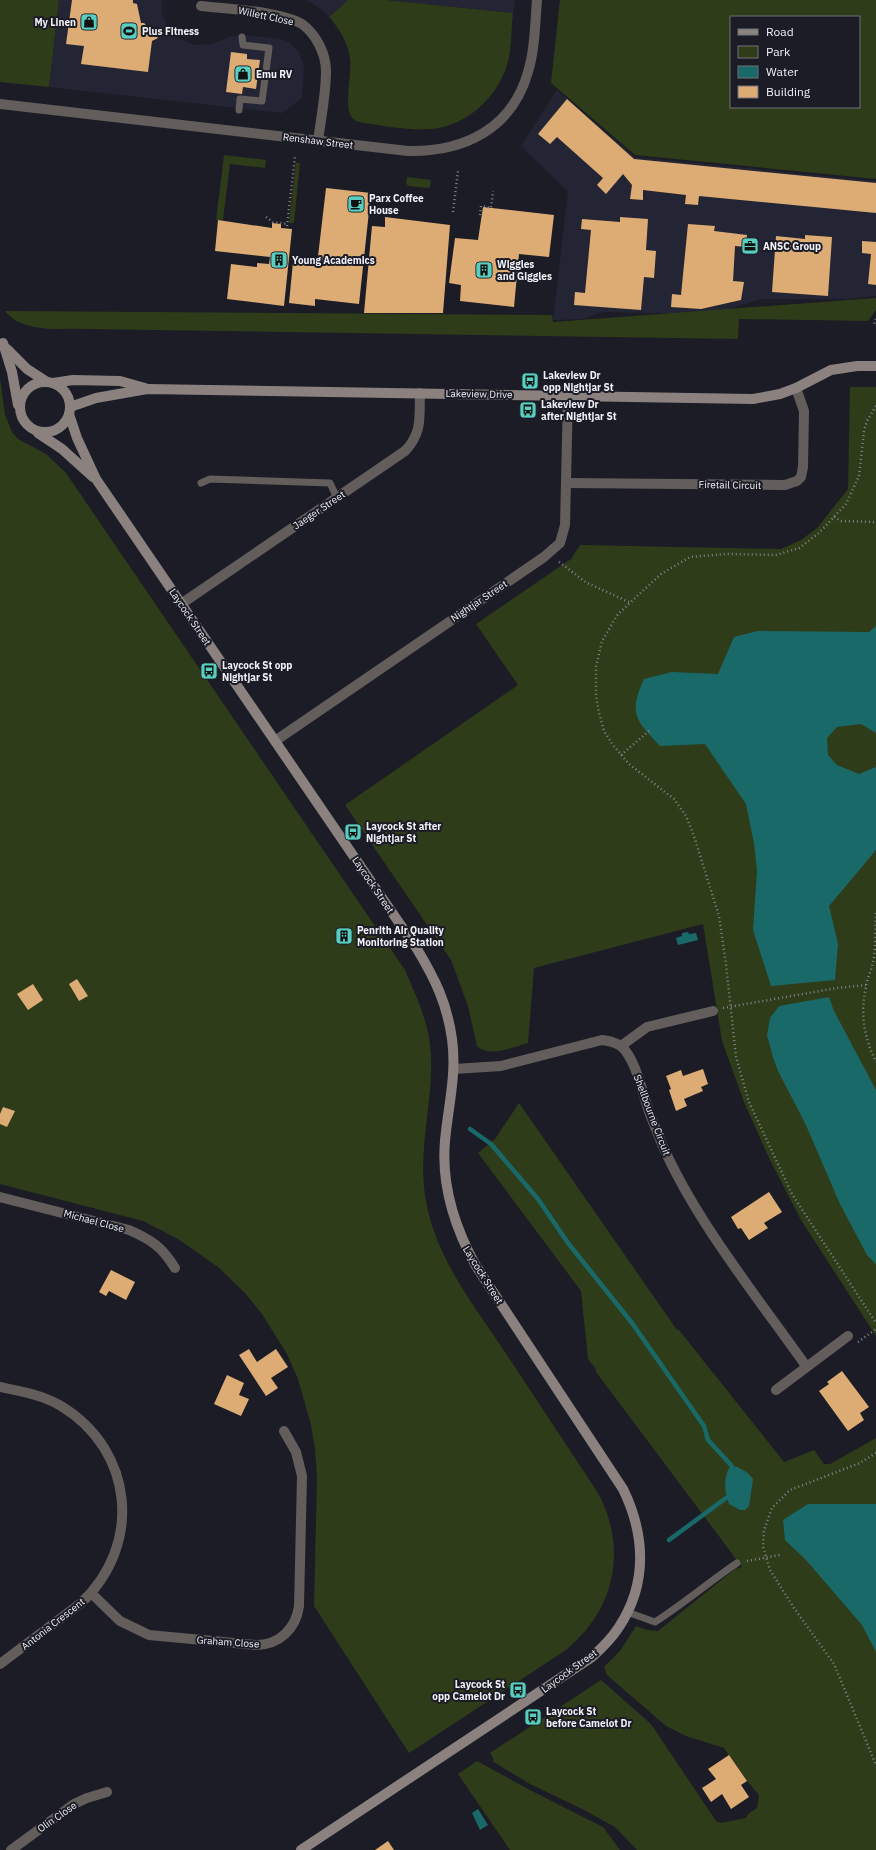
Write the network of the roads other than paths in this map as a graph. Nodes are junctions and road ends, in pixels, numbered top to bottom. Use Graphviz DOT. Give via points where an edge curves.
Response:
graph roads {
  1 [pos="537,0"];
  2 [pos="201,6"];
  3 [pos="242,37"];
  4 [pos="0,104"];
  5 [pos="239,110"];
  6 [pos="318,141"];
  7 [pos="1,342"];
  8 [pos="876,366"];
  9 [pos="50,382"];
  10 [pos="796,388"];
  11 [pos="147,389"];
  12 [pos="420,393"];
  13 [pos="568,395"];
  14 [pos="19,408"];
  15 [pos="70,411"];
  16 [pos="33,430"];
  17 [pos="96,480"];
  18 [pos="201,483"];
  19 [pos="566,483"];
  20 [pos="337,498"];
  21 [pos="181,604"];
  22 [pos="275,741"];
  23 [pos="713,1010"];
  24 [pos="622,1046"];
  25 [pos="454,1069"];
  26 [pos="0,1197"];
  27 [pos="175,1268"];
  28 [pos="848,1336"];
  29 [pos="806,1366"];
  30 [pos="0,1387"];
  31 [pos="776,1390"];
  32 [pos="284,1431"];
  33 [pos="737,1563"];
  34 [pos="91,1593"];
  35 [pos="627,1612"];
  36 [pos="0,1664"];
  37 [pos="107,1792"];
  38 [pos="11,1850"];
  39 [pos="301,1850"];
  1 -- 6 [label="street, Renshaw Street" via="532,51 523,87 507,112 484,133 458,146 430,152"];
  2 -- 6 [label="street, Willett Close" via="286,18 302,25 314,36 323,52 326,70"];
  3 -- 5 [label="lane" via="243,45 268,48 262,102 240,99"];
  4 -- 6 [label="street, Renshaw Street"];
  7 -- 9 [label="street" via="13,357"];
  7 -- 14 [label="street" via="12,372"];
  8 -- 10 [label="street, Lakeview Drive" via="831,370"];
  9 -- 11 [label="street, Lakeview Drive" via="120,381"];
  9 -- 14 [label="street" via="39,382 28,387 21,397"];
  9 -- 15 [label="street" via="61,387 67,394"];
  10 -- 13 [label="street, Lakeview Drive" via="753,399"];
  10 -- 19 [label="street, Firetail Circuit" via="804,410 803,467 801,477 791,483"];
  11 -- 12 [label="street, Lakeview Drive"];
  11 -- 15 [label="street, Lakeview Drive" via="96,398"];
  12 -- 13 [label="street, Lakeview Drive"];
  12 -- 20 [label="street, Jaeger Street" via="420,423 414,442"];
  13 -- 19 [label="street, Nightjar Street"];
  14 -- 16 [label="street" via="23,421"];
  15 -- 16 [label="street" via="62,426 55,430"];
  15 -- 17 [label="street, Laycock Street" via="77,438"];
  16 -- 17 [label="street, Laycock Street" via="56,445"];
  17 -- 21 [label="street, Laycock Street"];
  18 -- 20 [label="lane" via="210,479 330,483"];
  19 -- 22 [label="street, Nightjar Street" via="565,526 560,543 553,550"];
  20 -- 21 [label="street, Jaeger Street"];
  21 -- 22 [label="street, Laycock Street"];
  22 -- 25 [label="street, Laycock Street" via="417,949 436,982 446,1011"];
  23 -- 24 [label="street" via="647,1027"];
  24 -- 25 [label="street" via="602,1040 501,1066"];
  24 -- 29 [label="street, Shellbourne Circuit" via="629,1057 670,1162 691,1199 725,1252"];
  25 -- 35 [label="street, Laycock Street" via="445,1142 445,1168 454,1218 463,1243 476,1266 623,1489 631,1506 640,1541 640,1563 634,1595"];
  26 -- 27 [label="street, Michael Close" via="129,1230 162,1248"];
  28 -- 29 [label="street"];
  29 -- 31 [label="street"];
  30 -- 34 [label="street, Antonia Crescent" via="52,1400 67,1409 96,1435 112,1462 122,1497 122,1529 112,1560"];
  32 -- 34 [label="street, Graham Close" via="296,1452 302,1476 299,1606 297,1619 286,1634 269,1644 256,1646 149,1634 120,1621"];
  33 -- 35 [label="lane" via="655,1622"];
  34 -- 36 [label="street, Antonia Crescent"];
  35 -- 39 [label="street, Laycock Street" via="607,1643 589,1659"];
  37 -- 38 [label="street, Olin Close" via="74,1804"];
}
